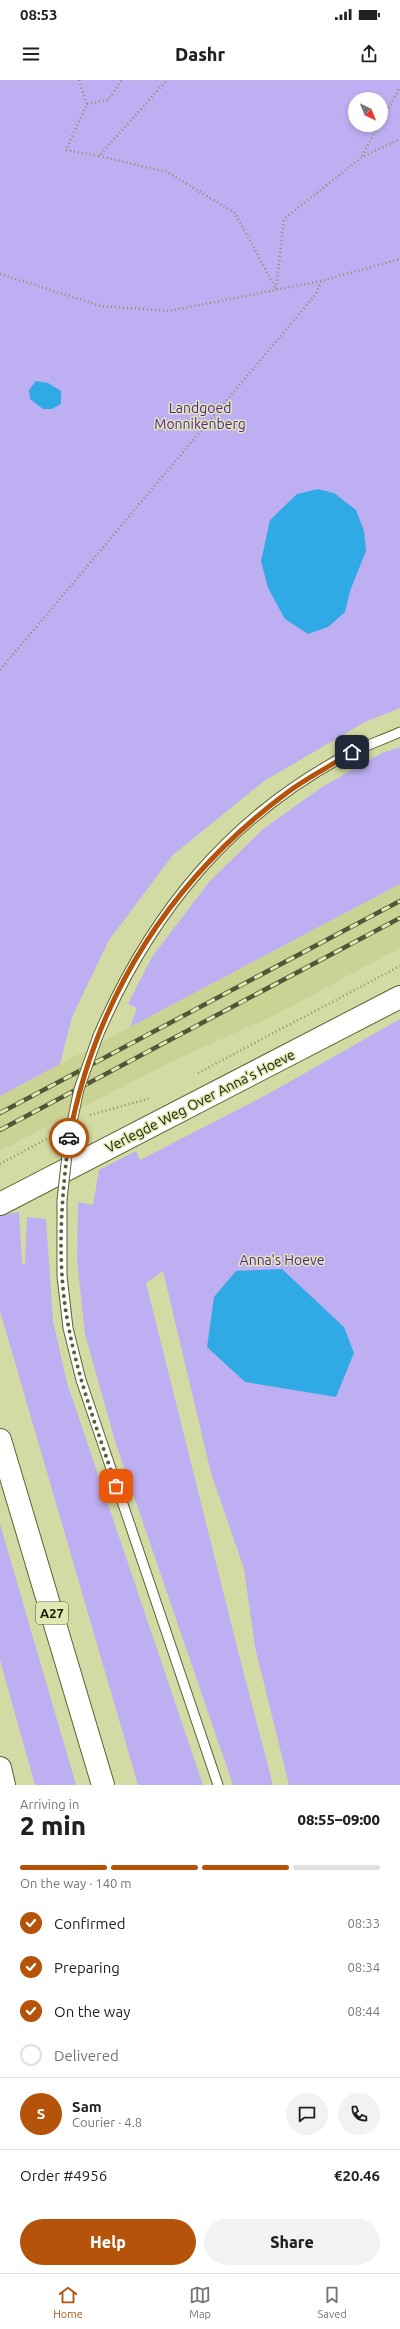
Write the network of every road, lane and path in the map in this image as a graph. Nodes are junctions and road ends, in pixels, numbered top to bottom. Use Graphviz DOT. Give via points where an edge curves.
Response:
graph roads {
  1 [pos="79,80"];
  2 [pos="122,80"];
  3 [pos="167,80"];
  4 [pos="400,87"];
  5 [pos="87,104"];
  6 [pos="388,109"];
  7 [pos="375,132"];
  8 [pos="400,139"];
  9 [pos="99,156"];
  10 [pos="362,157"];
  11 [pos="400,259"];
  12 [pos="0,274"];
  13 [pos="321,281"];
  14 [pos="276,289"];
  15 [pos="0,670"];
  16 [pos="400,732"];
  17 [pos="400,966"];
  18 [pos="400,996"];
  19 [pos="193,1076"];
  20 [pos="158,1094"];
  21 [pos="151,1098"];
  22 [pos="0,1204"];
  23 [pos="0,1440"];
  24 [pos="0,1768"];
  25 [pos="4,1785"];
  26 [pos="102,1785"];
  27 [pos="218,1785"];
  1 -- 5 [label="path"];
  2 -- 5 [label="path" via="108,100"];
  3 -- 9 [label="path"];
  4 -- 6 [label="path"];
  5 -- 9 [label="path" via="66,150"];
  7 -- 10 [label="path"];
  8 -- 10 [label="path"];
  9 -- 14 [label="path" via="167,172 235,213"];
  10 -- 14 [label="path" via="284,219"];
  11 -- 13 [label="path"];
  12 -- 14 [label="path" via="101,306 169,311"];
  13 -- 14 [label="path"];
  13 -- 15 [label="path" via="316,294"];
  16 -- 27 [label="lane, bridge" via="352,752 289,791 242,829 200,869 165,913 132,964 98,1036 80,1089 69,1137 62,1200 62,1276 68,1328 81,1380"];
  17 -- 19 [label="path, Verlegde Weg Over Anna's Hoeve"];
  18 -- 22 [label="main road, Verlegde Weg Over Anna's Hoeve"];
  20 -- 21 [label="path, Verlegde Weg Over Anna's Hoeve"];
  23 -- 26 [label="main road, A27"];
  24 -- 25 [label="main road"];
}
